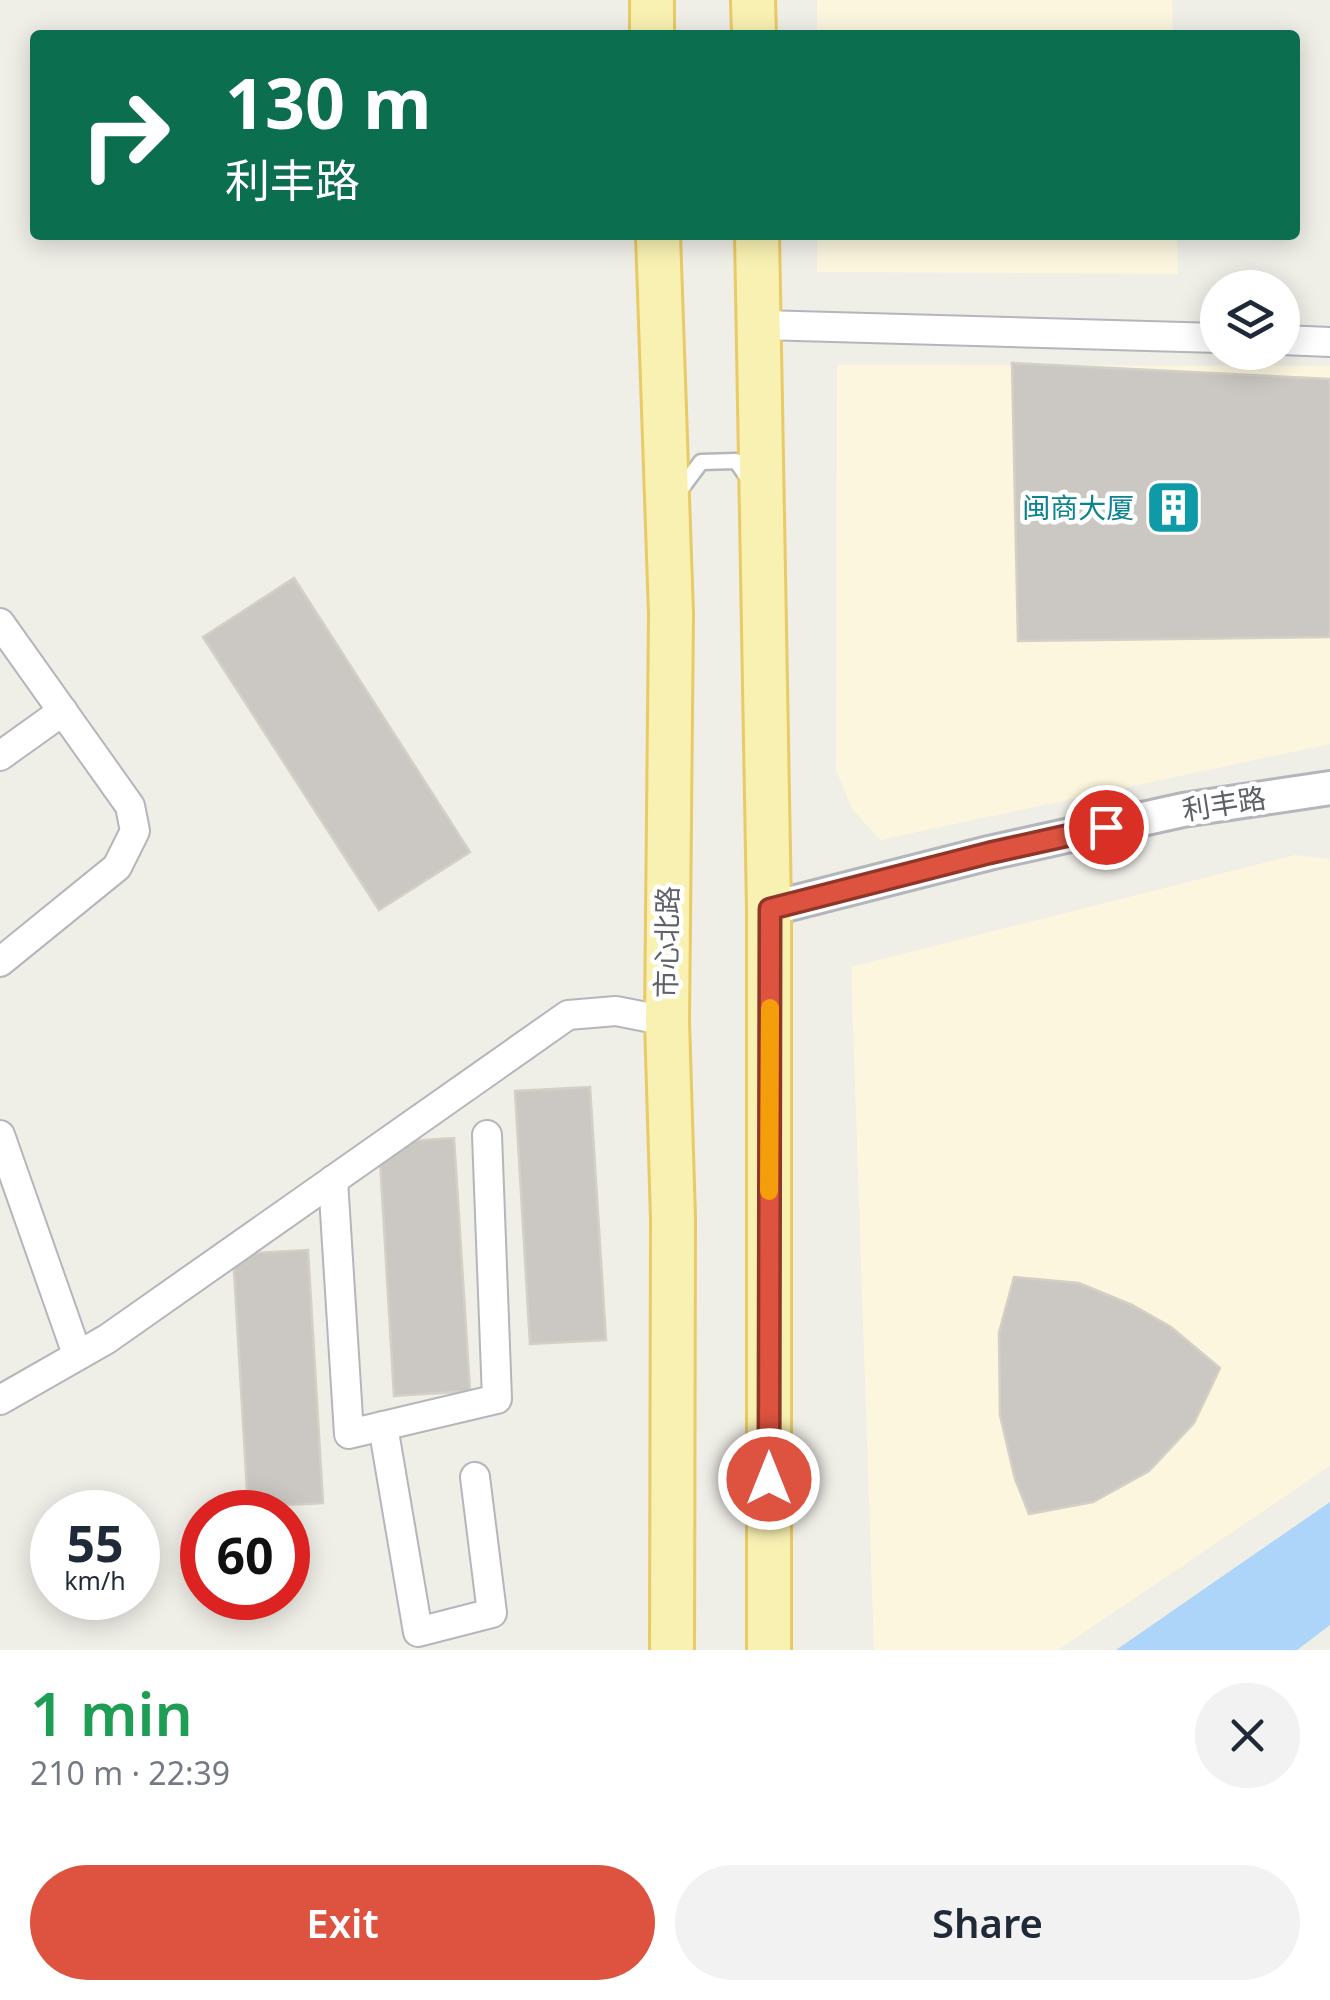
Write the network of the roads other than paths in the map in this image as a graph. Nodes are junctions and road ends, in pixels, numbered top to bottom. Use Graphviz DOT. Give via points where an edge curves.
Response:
graph roads {
  1 [pos="652,0"];
  2 [pos="753,0"];
  3 [pos="652,30"];
  4 [pos="754,30"];
  5 [pos="658,240"];
  6 [pos="757,240"];
  7 [pos="759,325"];
  8 [pos="1200,337"];
  9 [pos="1300,341"];
  10 [pos="1330,342"];
  11 [pos="762,498"];
  12 [pos="667,509"];
  13 [pos="0,623"];
  14 [pos="63,711"];
  15 [pos="0,756"];
  16 [pos="1330,788"];
  17 [pos="770,909"];
  18 [pos="0,962"];
  19 [pos="666,1021"];
  20 [pos="0,1135"];
  21 [pos="486,1135"];
  22 [pos="333,1180"];
  23 [pos="78,1354"];
  24 [pos="0,1400"];
  25 [pos="383,1426"];
  26 [pos="475,1477"];
  27 [pos="672,1650"];
  28 [pos="770,1650"];
  1 -- 3 [label="main road"];
  2 -- 4 [label="main road"];
  5 -- 12 [label="main road, 市心北路"];
  6 -- 7 [label="main road"];
  7 -- 8 [label="street"];
  7 -- 11 [label="main road"];
  9 -- 10 [label="street"];
  11 -- 12 [label="lane" via="736,461 701,462"];
  11 -- 17 [label="main road"];
  12 -- 19 [label="main road, 市心北路"];
  13 -- 14 [label="street"];
  14 -- 15 [label="street"];
  14 -- 18 [label="street" via="130,806 135,831 117,866"];
  16 -- 17 [label="street, 利丰路" via="1184,810"];
  17 -- 28 [label="main road"];
  19 -- 22 [label="street" via="616,1010 568,1015"];
  19 -- 27 [label="main road, 市心北路" via="673,1219"];
  20 -- 23 [label="street"];
  21 -- 25 [label="street" via="497,1399"];
  22 -- 23 [label="street"];
  22 -- 25 [label="street" via="348,1434"];
  23 -- 24 [label="street"];
  25 -- 26 [label="street" via="418,1632 492,1613"];
}
